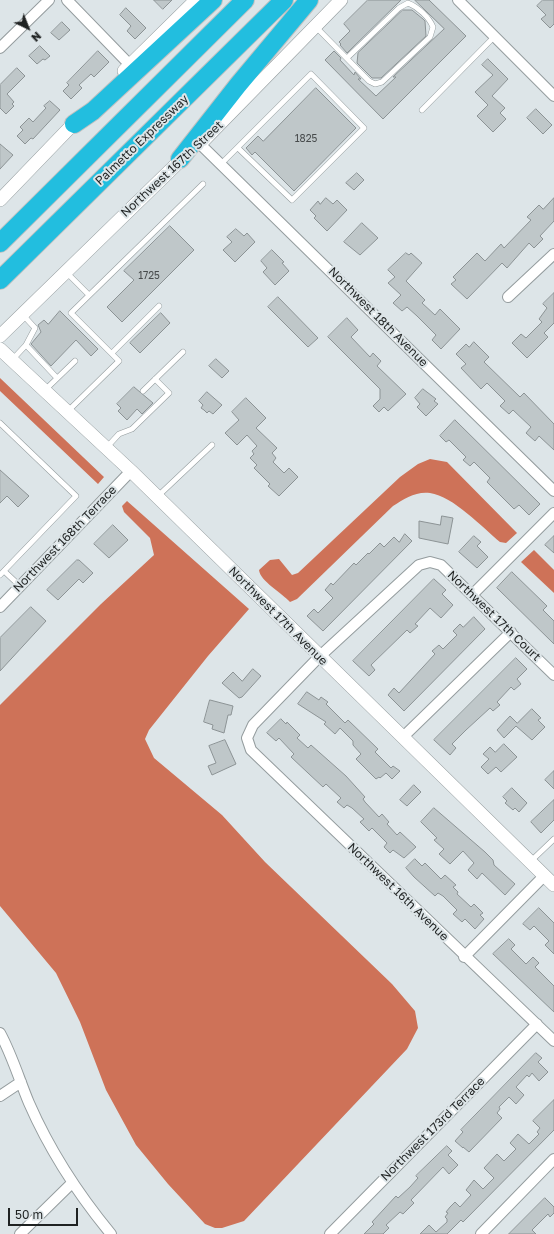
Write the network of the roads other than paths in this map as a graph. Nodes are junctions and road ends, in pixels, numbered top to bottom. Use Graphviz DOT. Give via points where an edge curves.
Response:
graph roads {
  1 [pos="48,0"];
  2 [pos="67,0"];
  3 [pos="196,0"];
  4 [pos="213,0"];
  5 [pos="245,0"];
  6 [pos="284,0"];
  7 [pos="309,0"];
  8 [pos="341,0"];
  9 [pos="458,0"];
  10 [pos="315,26"];
  11 [pos="495,36"];
  12 [pos="0,48"];
  13 [pos="347,58"];
  14 [pos="130,65"];
  15 [pos="554,96"];
  16 [pos="422,110"];
  17 [pos="74,124"];
  18 [pos="200,144"];
  19 [pos="238,148"];
  20 [pos="180,159"];
  21 [pos="222,163"];
  22 [pos="203,184"];
  23 [pos="0,200"];
  24 [pos="0,243"];
  25 [pos="554,254"];
  26 [pos="66,271"];
  27 [pos="0,280"];
  28 [pos="89,295"];
  29 [pos="508,297"];
  30 [pos="159,306"];
  31 [pos="23,314"];
  32 [pos="0,336"];
  33 [pos="26,345"];
  34 [pos="0,349"];
  35 [pos="183,352"];
  36 [pos="112,354"];
  37 [pos="12,360"];
  38 [pos="75,361"];
  39 [pos="57,378"];
  40 [pos="155,379"];
  41 [pos="45,390"];
  42 [pos="143,391"];
  43 [pos="68,412"];
  44 [pos="0,423"];
  45 [pos="212,445"];
  46 [pos="106,448"];
  47 [pos="131,471"];
  48 [pos="554,491"];
  49 [pos="157,497"];
  50 [pos="554,512"];
  51 [pos="2,573"];
  52 [pos="20,586"];
  53 [pos="473,594"];
  54 [pos="0,607"];
  55 [pos="511,632"];
  56 [pos="319,657"];
  57 [pos="554,675"];
  58 [pos="403,737"];
  59 [pos="554,838"];
  60 [pos="530,862"];
  61 [pos="544,876"];
  62 [pos="554,885"];
  63 [pos="464,957"];
  64 [pos="537,1024"];
  65 [pos="0,1032"];
  66 [pos="554,1041"];
  67 [pos="21,1082"];
  68 [pos="0,1096"];
  69 [pos="554,1159"];
  70 [pos="72,1183"];
  71 [pos="20,1234"];
  72 [pos="111,1234"];
  73 [pos="330,1234"];
  74 [pos="481,1234"];
  1 -- 12 [label="street"];
  2 -- 14 [label="street"];
  3 -- 14 [label="street"];
  4 -- 17 [label="highway" via="93,111"];
  5 -- 24 [label="highway"];
  6 -- 27 [label="highway, Palmetto Expressway"];
  7 -- 20 [label="highway"];
  8 -- 10 [label="street, Northwest 167th Street"];
  9 -- 11 [label="street"];
  10 -- 13 [label="lane"];
  10 -- 18 [label="street, Northwest 167th Street"];
  11 -- 15 [label="street"];
  11 -- 16 [label="lane"];
  13 -- 13 [label="lane" via="369,81 375,84 382,82 430,36 433,27 415,6 408,3 399,8"];
  14 -- 17 [label="street"];
  17 -- 23 [label="street"];
  18 -- 20 [label="street, Northwest 167th Street"];
  18 -- 21 [label="street, Northwest 18th Avenue"];
  19 -- 19 [label="lane" via="311,74 364,128 292,200"];
  19 -- 21 [label="lane"];
  20 -- 26 [label="street, Northwest 167th Street"];
  21 -- 48 [label="street, Northwest 18th Avenue"];
  22 -- 28 [label="lane"];
  25 -- 29 [label="street"];
  26 -- 28 [label="lane"];
  26 -- 31 [label="street, Northwest 167th Street"];
  28 -- 36 [label="lane" via="71,313"];
  30 -- 36 [label="lane"];
  31 -- 32 [label="street, Northwest 167th Street"];
  31 -- 33 [label="lane" via="35,328"];
  33 -- 37 [label="lane"];
  33 -- 39 [label="lane"];
  34 -- 37 [label="street, Northwest 17th Avenue"];
  35 -- 40 [label="lane"];
  36 -- 43 [label="lane" via="119,361"];
  37 -- 41 [label="street, Northwest 17th Avenue"];
  38 -- 39 [label="lane"];
  39 -- 41 [label="lane"];
  40 -- 42 [label="lane"];
  40 -- 46 [label="lane" via="169,393 132,429 119,434"];
  41 -- 43 [label="street, Northwest 17th Avenue"];
  43 -- 46 [label="street, Northwest 17th Avenue"];
  44 -- 51 [label="lane" via="76,496"];
  45 -- 49 [label="lane"];
  46 -- 47 [label="street, Northwest 17th Avenue"];
  47 -- 49 [label="street, Northwest 17th Avenue"];
  47 -- 52 [label="street, Northwest 168th Terrace"];
  49 -- 56 [label="street, Northwest 17th Avenue"];
  50 -- 53 [label="street"];
  51 -- 52 [label="lane"];
  52 -- 54 [label="street, Northwest 168th Terrace"];
  53 -- 55 [label="street, Northwest 17th Court"];
  53 -- 56 [label="street, Northwest 17th Court" via="441,565 430,562 418,565"];
  55 -- 57 [label="street, Northwest 17th Court"];
  55 -- 58 [label="street"];
  56 -- 58 [label="street, Northwest 17th Avenue"];
  56 -- 63 [label="street, Northwest 16th Avenue" via="253,725 247,738 251,750"];
  58 -- 60 [label="street, Northwest 17th Avenue"];
  59 -- 60 [label="lane"];
  60 -- 61 [label="street, Northwest 17th Avenue"];
  61 -- 62 [label="street, Northwest 17th Avenue"];
  61 -- 63 [label="street"];
  63 -- 64 [label="street, Northwest 16th Avenue"];
  64 -- 66 [label="street, Northwest 16th Avenue"];
  64 -- 73 [label="street, Northwest 173rd Terrace"];
  65 -- 67 [label="street" via="13,1057"];
  67 -- 68 [label="street"];
  67 -- 70 [label="street" via="51,1146"];
  69 -- 74 [label="street"];
  70 -- 71 [label="street"];
  70 -- 72 [label="street"];
}
